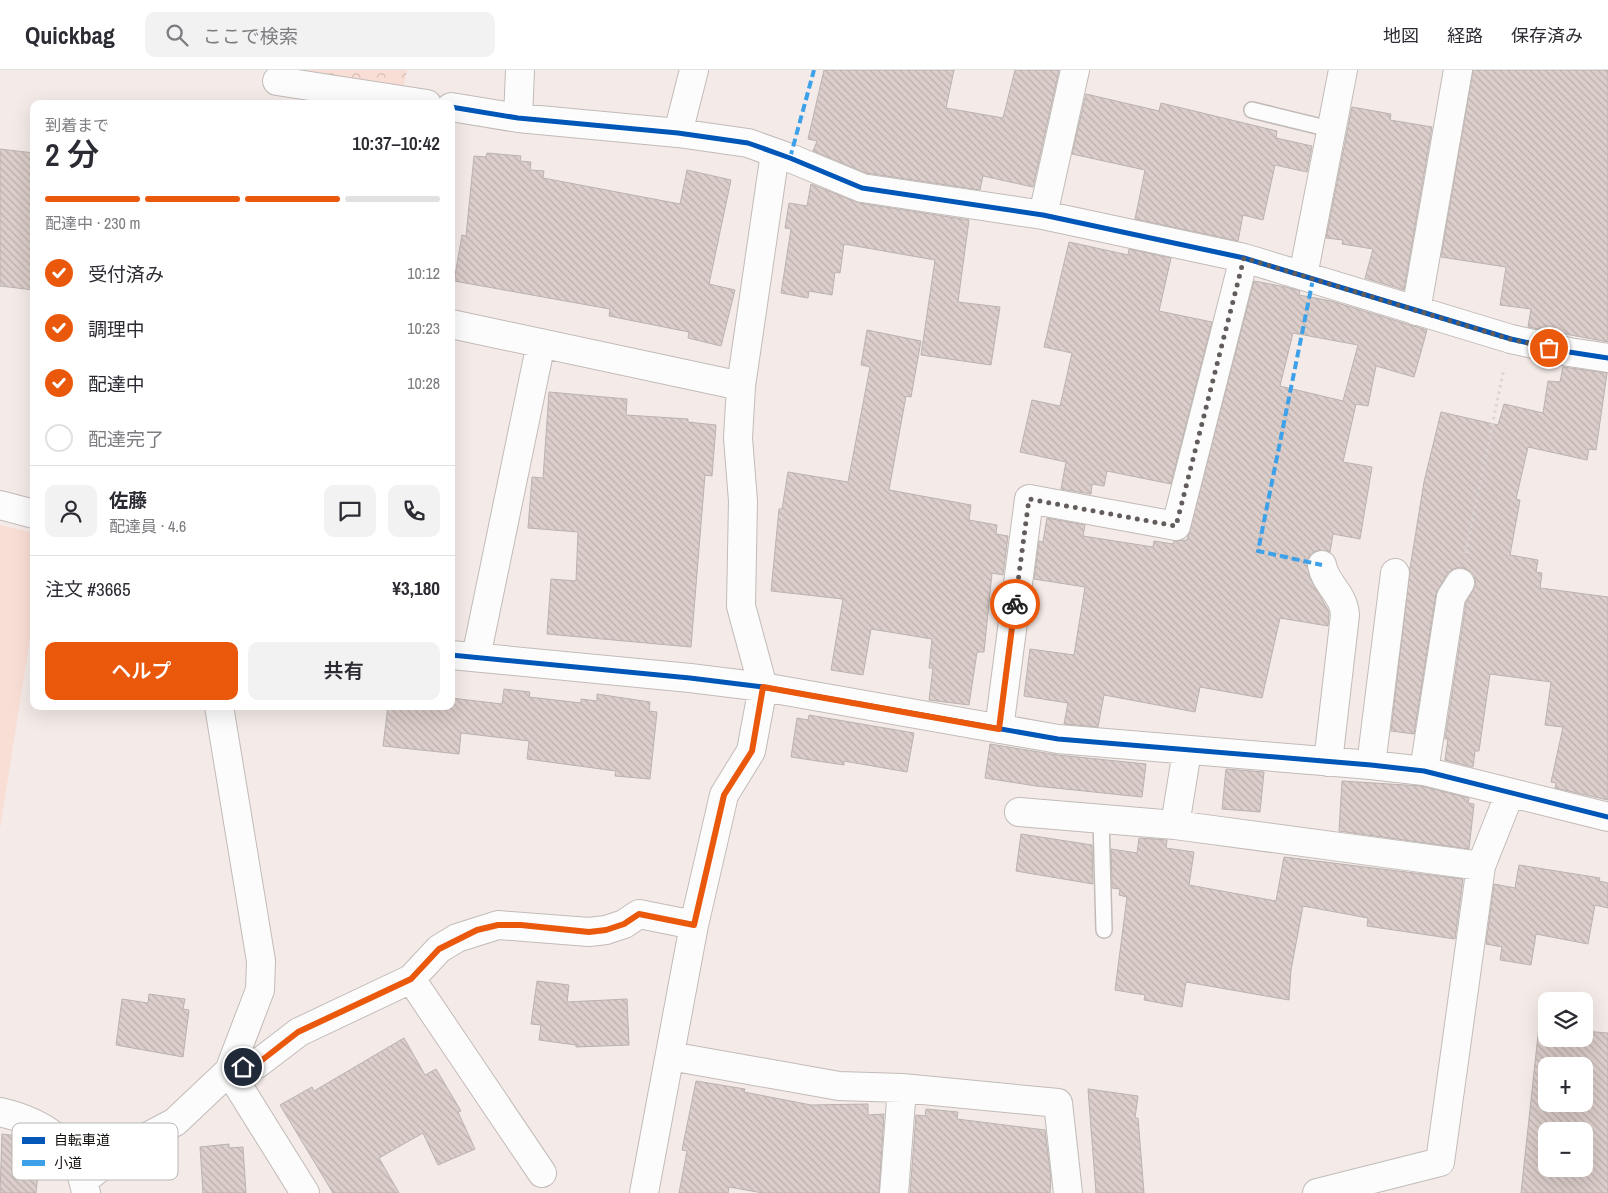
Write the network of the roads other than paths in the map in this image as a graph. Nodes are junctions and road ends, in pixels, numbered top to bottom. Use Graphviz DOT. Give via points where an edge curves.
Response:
graph roads {
  1 [pos="520,70"];
  2 [pos="694,70"];
  3 [pos="1075,70"];
  4 [pos="1344,70"];
  5 [pos="1458,70"];
  6 [pos="277,85"];
  7 [pos="395,100"];
  8 [pos="455,108"];
  9 [pos="1252,110"];
  10 [pos="518,118"];
  11 [pos="1334,130"];
  12 [pos="678,133"];
  13 [pos="775,153"];
  14 [pos="1043,215"];
  15 [pos="1244,258"];
  16 [pos="1303,276"];
  17 [pos="1416,311"];
  18 [pos="455,325"];
  19 [pos="541,344"];
  20 [pos="1608,358"];
  21 [pos="741,386"];
  22 [pos="0,505"];
  23 [pos="30,513"];
  24 [pos="1322,565"];
  25 [pos="1395,573"];
  26 [pos="1460,583"];
  27 [pos="464,656"];
  28 [pos="763,687"];
  29 [pos="220,710"];
  30 [pos="999,729"];
  31 [pos="1187,751"];
  32 [pos="1328,762"];
  33 [pos="1371,765"];
  34 [pos="1424,772"];
  35 [pos="1510,793"];
  36 [pos="1019,812"];
  37 [pos="1608,816"];
  38 [pos="1102,819"];
  39 [pos="1175,825"];
  40 [pos="1481,866"];
  41 [pos="694,925"];
  42 [pos="1104,930"];
  43 [pos="411,979"];
  44 [pos="670,1056"];
  45 [pos="228,1071"];
  46 [pos="902,1088"];
  47 [pos="0,1112"];
  48 [pos="36,1123"];
  49 [pos="173,1123"];
  50 [pos="542,1173"];
  51 [pos="305,1193"];
  52 [pos="644,1193"];
  53 [pos="894,1193"];
  54 [pos="1068,1193"];
  55 [pos="1317,1193"];
  1 -- 10 [label="street"];
  2 -- 12 [label="street"];
  3 -- 14 [label="street"];
  4 -- 11 [label="street"];
  5 -- 17 [label="street"];
  6 -- 7 [label="street"];
  8 -- 10 [label="street"];
  9 -- 11 [label="lane"];
  10 -- 12 [label="street"];
  11 -- 16 [label="street"];
  12 -- 13 [label="street" via="748,143"];
  13 -- 14 [label="street" via="862,188"];
  13 -- 21 [label="street"];
  14 -- 15 [label="street"];
  15 -- 16 [label="street"];
  15 -- 30 [label="street" via="1176,526 1029,499"];
  16 -- 17 [label="street"];
  17 -- 20 [label="street" via="1510,339"];
  18 -- 19 [label="street"];
  19 -- 21 [label="street"];
  19 -- 27 [label="street"];
  21 -- 28 [label="street" via="738,438 743,501 742,606"];
  22 -- 23 [label="street"];
  24 -- 32 [label="street" via="1324,576 1344,604 1345,615"];
  25 -- 33 [label="street"];
  26 -- 34 [label="street" via="1450,597"];
  27 -- 28 [label="street"];
  28 -- 30 [label="street"];
  28 -- 41 [label="street" via="752,751 724,795"];
  29 -- 45 [label="street" via="261,961 260,990"];
  30 -- 31 [label="street" via="1058,739"];
  31 -- 32 [label="street"];
  31 -- 39 [label="street"];
  32 -- 33 [label="street"];
  33 -- 34 [label="street"];
  34 -- 35 [label="street"];
  35 -- 37 [label="street"];
  35 -- 40 [label="street"];
  36 -- 38 [label="street"];
  38 -- 39 [label="street"];
  38 -- 42 [label="lane"];
  39 -- 40 [label="street"];
  40 -- 55 [label="street" via="1440,1162"];
  41 -- 43 [label="street" via="639,914 624,924 589,932 498,925 464,936 439,949"];
  41 -- 44 [label="street"];
  43 -- 45 [label="street" via="298,1032 257,1064"];
  43 -- 50 [label="street"];
  44 -- 46 [label="street" via="839,1086"];
  44 -- 52 [label="street"];
  45 -- 49 [label="street"];
  45 -- 51 [label="street"];
  46 -- 53 [label="street"];
  46 -- 54 [label="street" via="1058,1103"];
  47 -- 48 [label="street"];
}
